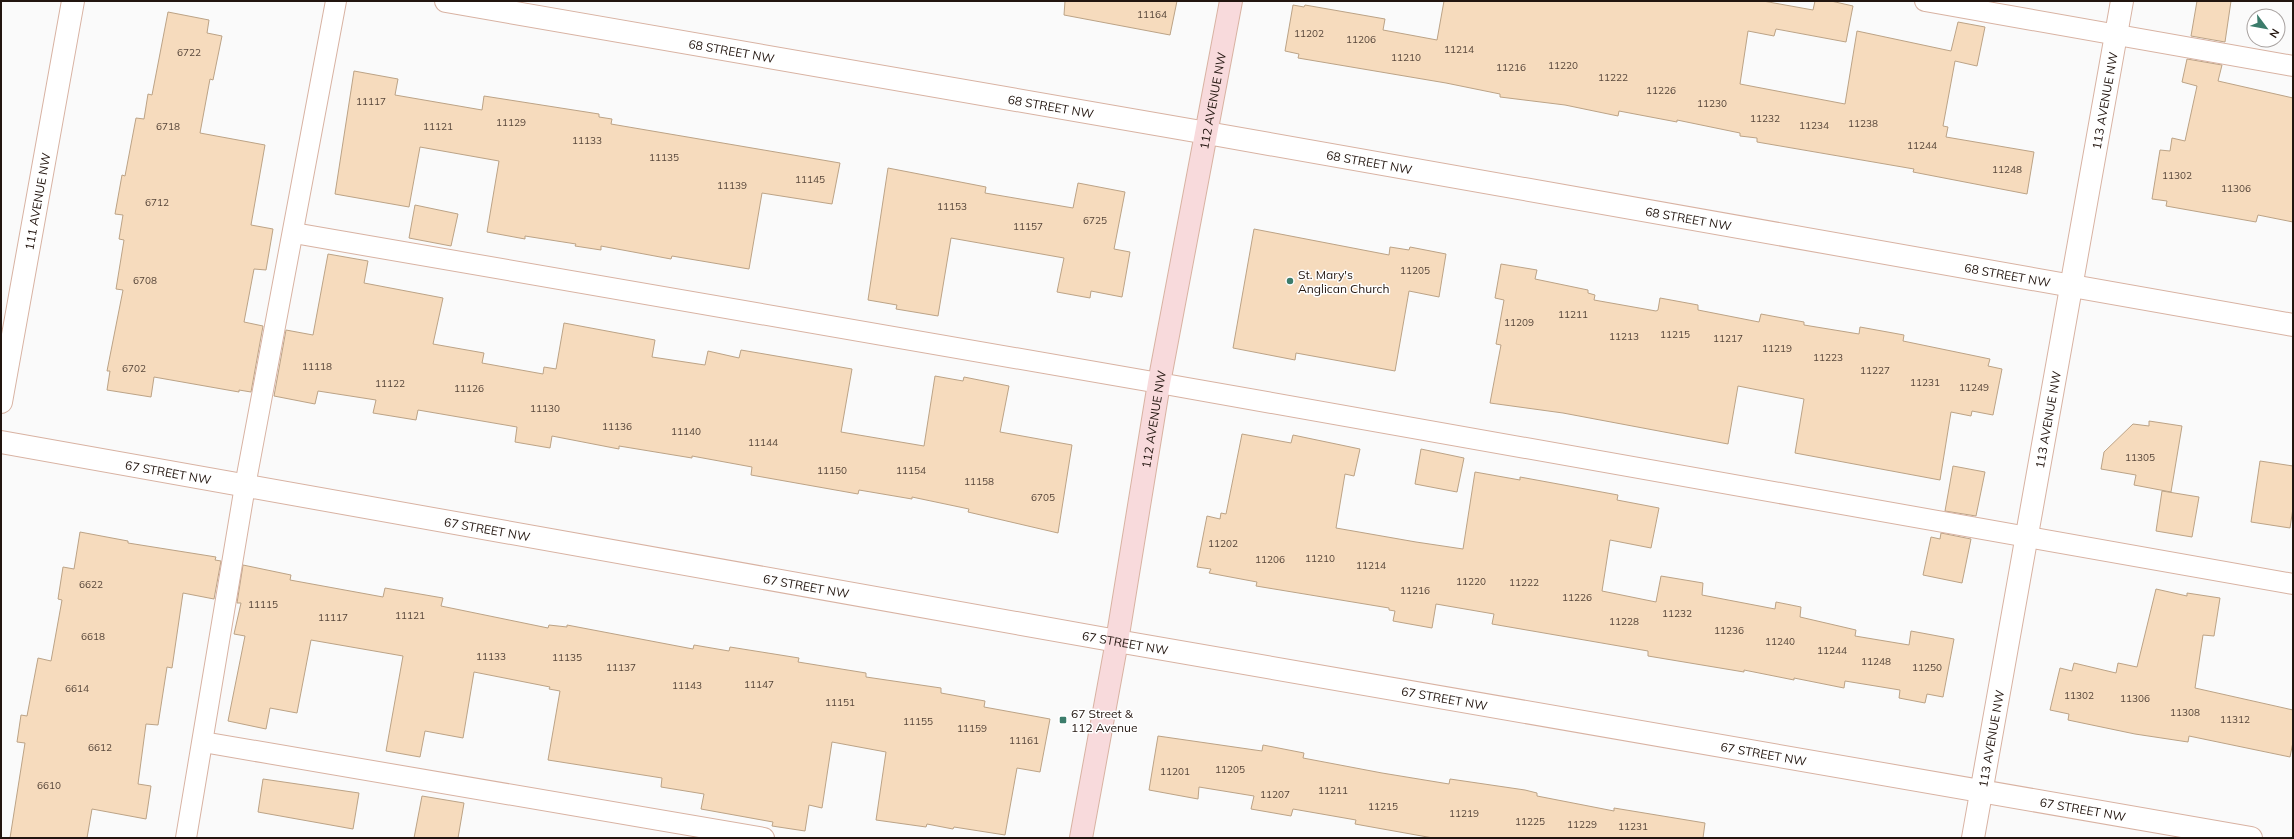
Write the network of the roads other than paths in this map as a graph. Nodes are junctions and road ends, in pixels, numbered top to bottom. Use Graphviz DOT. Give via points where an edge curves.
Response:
graph roads {
  1 [pos="73,1"];
  2 [pos="336,1"];
  3 [pos="446,1"];
  4 [pos="1231,1"];
  5 [pos="1925,1"];
  6 [pos="2122,1"];
  7 [pos="2116,35"];
  8 [pos="2293,66"];
  9 [pos="1207,133"];
  10 [pos="294,233"];
  11 [pos="2072,286"];
  12 [pos="2293,325"];
  13 [pos="1159,383"];
  14 [pos="1,402"];
  15 [pos="1,442"];
  16 [pos="245,486"];
  17 [pos="2027,538"];
  18 [pos="2293,584"];
  19 [pos="1117,641"];
  20 [pos="203,742"];
  21 [pos="1981,791"];
  22 [pos="186,838"];
  23 [pos="764,838"];
  24 [pos="1081,838"];
  25 [pos="1973,838"];
  26 [pos="2251,838"];
  1 -- 14 [label="street, 111 AVENUE NW"];
  2 -- 10 [label="lane"];
  3 -- 9 [label="street, 68 STREET NW"];
  4 -- 9 [label="main road, 112 AVENUE NW"];
  5 -- 7 [label="lane"];
  6 -- 7 [label="street, 113 AVENUE NW"];
  7 -- 8 [label="lane"];
  7 -- 11 [label="street, 113 AVENUE NW"];
  9 -- 11 [label="street, 68 STREET NW"];
  9 -- 13 [label="main road, 112 AVENUE NW"];
  10 -- 13 [label="lane"];
  10 -- 16 [label="lane"];
  11 -- 12 [label="street, 68 STREET NW"];
  11 -- 17 [label="street, 113 AVENUE NW"];
  13 -- 17 [label="lane"];
  13 -- 19 [label="main road, 112 AVENUE NW"];
  15 -- 16 [label="street, 67 STREET NW"];
  16 -- 19 [label="street, 67 STREET NW"];
  16 -- 20 [label="lane"];
  17 -- 18 [label="lane"];
  17 -- 21 [label="street, 113 AVENUE NW"];
  19 -- 21 [label="street, 67 STREET NW"];
  19 -- 24 [label="main road, 112 AVENUE NW"];
  20 -- 22 [label="lane"];
  20 -- 23 [label="lane"];
  21 -- 25 [label="street, 113 AVENUE NW"];
  21 -- 26 [label="street, 67 STREET NW"];
}
